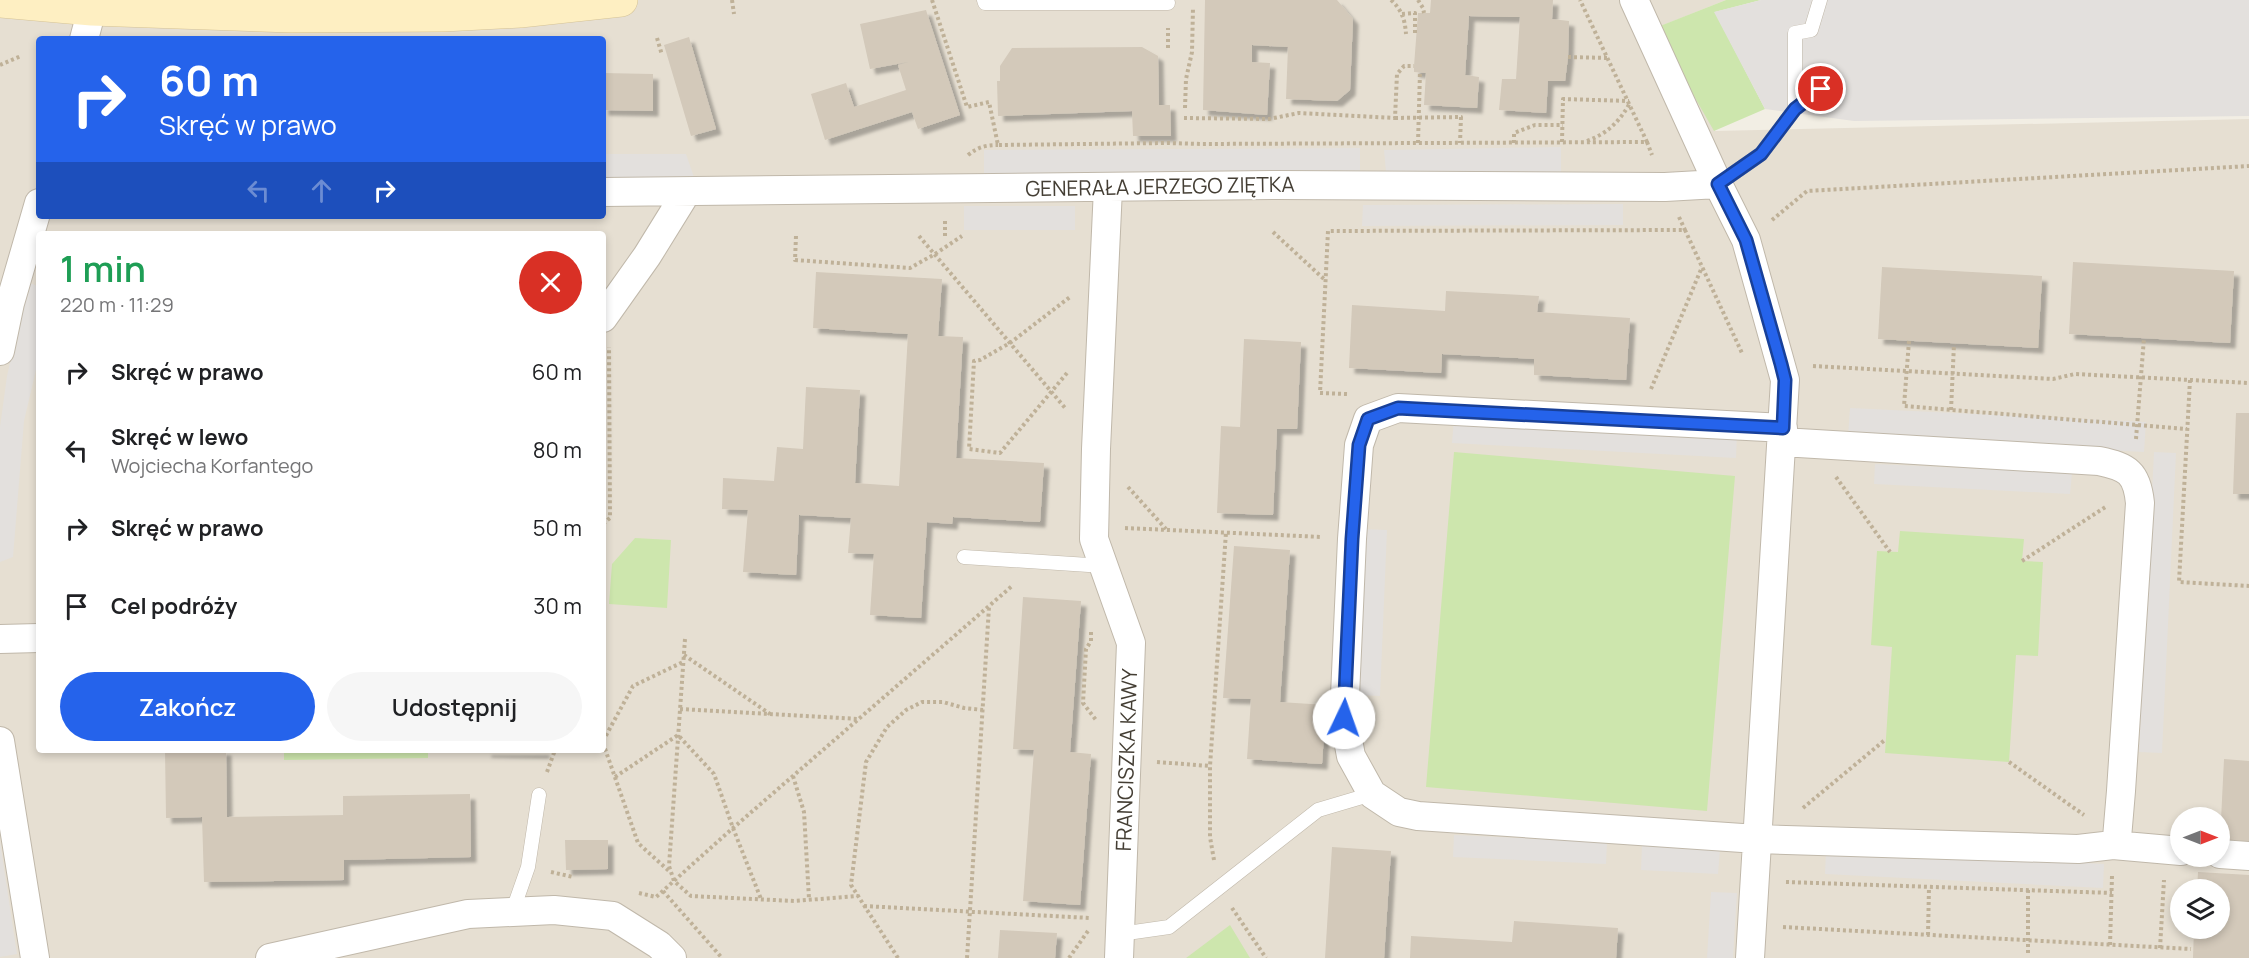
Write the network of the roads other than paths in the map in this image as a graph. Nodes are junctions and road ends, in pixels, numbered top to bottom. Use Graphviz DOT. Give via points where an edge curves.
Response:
graph roads {
  1 [pos="621,0"];
  2 [pos="984,0"];
  3 [pos="1634,0"];
  4 [pos="1820,0"];
  5 [pos="0,1"];
  6 [pos="1168,3"];
  7 [pos="445,7"];
  8 [pos="88,24"];
  9 [pos="1834,79"];
  10 [pos="1795,109"];
  11 [pos="1718,184"];
  12 [pos="1108,188"];
  13 [pos="606,192"];
  14 [pos="686,193"];
  15 [pos="36,213"];
  16 [pos="606,313"];
  17 [pos="0,351"];
  18 [pos="1783,435"];
  19 [pos="964,557"];
  20 [pos="1104,566"];
  21 [pos="0,639"];
  22 [pos="36,639"];
  23 [pos="0,741"];
  24 [pos="1372,794"];
  25 [pos="539,795"];
  26 [pos="1757,840"];
  27 [pos="2115,841"];
  28 [pos="2170,849"];
  29 [pos="2230,855"];
  30 [pos="2249,856"];
  31 [pos="513,910"];
  32 [pos="1114,933"];
  33 [pos="35,958"];
  34 [pos="270,958"];
  35 [pos="672,958"];
  36 [pos="1750,958"];
  1 -- 7 [label="main road" via="520,11"];
  2 -- 6 [label="lane"];
  3 -- 11 [label="street"];
  4 -- 10 [label="lane" via="1811,30 1795,33"];
  5 -- 8 [label="main road"];
  7 -- 8 [label="main road"];
  9 -- 10 [label="lane"];
  10 -- 11 [label="lane" via="1761,154"];
  11 -- 12 [label="street, GENERAŁA JERZEGO ZIĘTKA"];
  11 -- 18 [label="street" via="1746,240 1781,364 1785,380"];
  12 -- 14 [label="street, GENERAŁA JERZEGO ZIĘTKA"];
  12 -- 20 [label="street, FRANCISZKA KAWY" via="1094,539"];
  13 -- 14 [label="street, GENERAŁA JERZEGO ZIĘTKA"];
  14 -- 16 [label="street"];
  15 -- 17 [label="street"];
  18 -- 24 [label="street" via="1398,408 1368,419 1359,445 1344,718 1351,756"];
  18 -- 26 [label="street"];
  18 -- 27 [label="street" via="1812,444 2099,461 2131,474 2137,483 2140,503"];
  19 -- 20 [label="lane"];
  20 -- 32 [label="street, FRANCISZKA KAWY" via="1131,644"];
  21 -- 22 [label="street"];
  23 -- 33 [label="street"];
  24 -- 26 [label="street" via="1399,812 1418,816"];
  24 -- 32 [label="lane" via="1318,810 1169,927"];
  25 -- 31 [label="lane" via="528,867"];
  26 -- 27 [label="street" via="2078,849"];
  26 -- 36 [label="street"];
  27 -- 28 [label="street"];
  29 -- 30 [label="street"];
  31 -- 34 [label="street" via="468,914"];
  31 -- 35 [label="street" via="613,916 659,945"];
}
